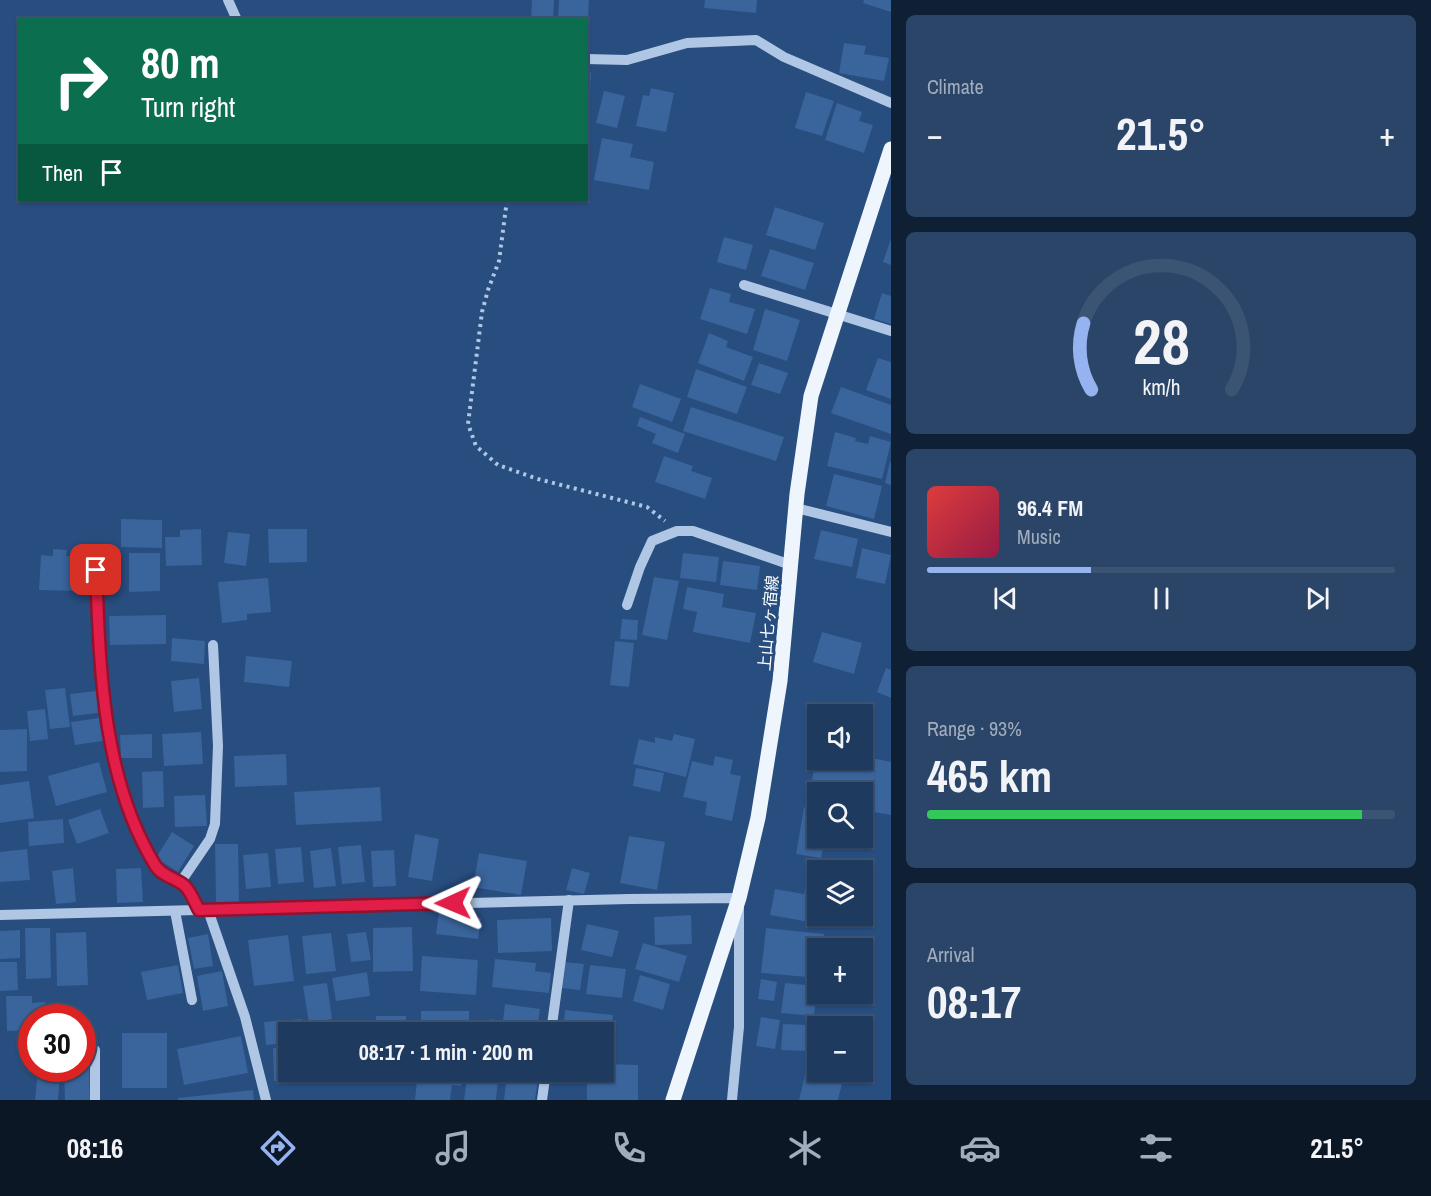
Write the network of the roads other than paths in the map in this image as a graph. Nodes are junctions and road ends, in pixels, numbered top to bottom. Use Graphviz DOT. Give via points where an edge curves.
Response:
graph roads {
  1 [pos="228,0"];
  2 [pos="236,18"];
  3 [pos="588,59"];
  4 [pos="891,103"];
  5 [pos="891,149"];
  6 [pos="744,285"];
  7 [pos="838,314"];
  8 [pos="891,331"];
  9 [pos="796,508"];
  10 [pos="891,532"];
  11 [pos="791,565"];
  12 [pos="96,570"];
  13 [pos="627,605"];
  14 [pos="213,645"];
  15 [pos="180,883"];
  16 [pos="739,898"];
  17 [pos="569,900"];
  18 [pos="204,910"];
  19 [pos="175,911"];
  20 [pos="0,915"];
  21 [pos="192,1000"];
  22 [pos="552,1022"];
  23 [pos="95,1082"];
  24 [pos="544,1082"];
  25 [pos="95,1100"];
  26 [pos="266,1100"];
  27 [pos="542,1100"];
  28 [pos="673,1100"];
  29 [pos="732,1100"];
  1 -- 2 [label="street"];
  3 -- 4 [label="street" via="627,60 687,43 756,40 784,57"];
  5 -- 7 [label="main road, 上山七ヶ宿線"];
  6 -- 7 [label="street"];
  7 -- 8 [label="street"];
  7 -- 9 [label="main road, 上山七ヶ宿線" via="811,396"];
  9 -- 10 [label="street"];
  9 -- 11 [label="main road, 上山七ヶ宿線"];
  11 -- 13 [label="street" via="693,531 677,531 652,541"];
  11 -- 16 [label="main road, 上山七ヶ宿線" via="780,681 758,818"];
  12 -- 15 [label="street" via="107,720 121,782 138,834 157,868"];
  14 -- 15 [label="street" via="218,746 215,824 210,839"];
  15 -- 18 [label="street"];
  16 -- 17 [label="street"];
  16 -- 28 [label="main road, 上山七ヶ宿線"];
  16 -- 29 [label="street" via="739,1027"];
  17 -- 18 [label="street"];
  17 -- 22 [label="street"];
  18 -- 19 [label="street"];
  18 -- 26 [label="street" via="245,1017"];
  19 -- 20 [label="street"];
  19 -- 21 [label="street"];
  23 -- 25 [label="street"];
  24 -- 27 [label="street"];
}
